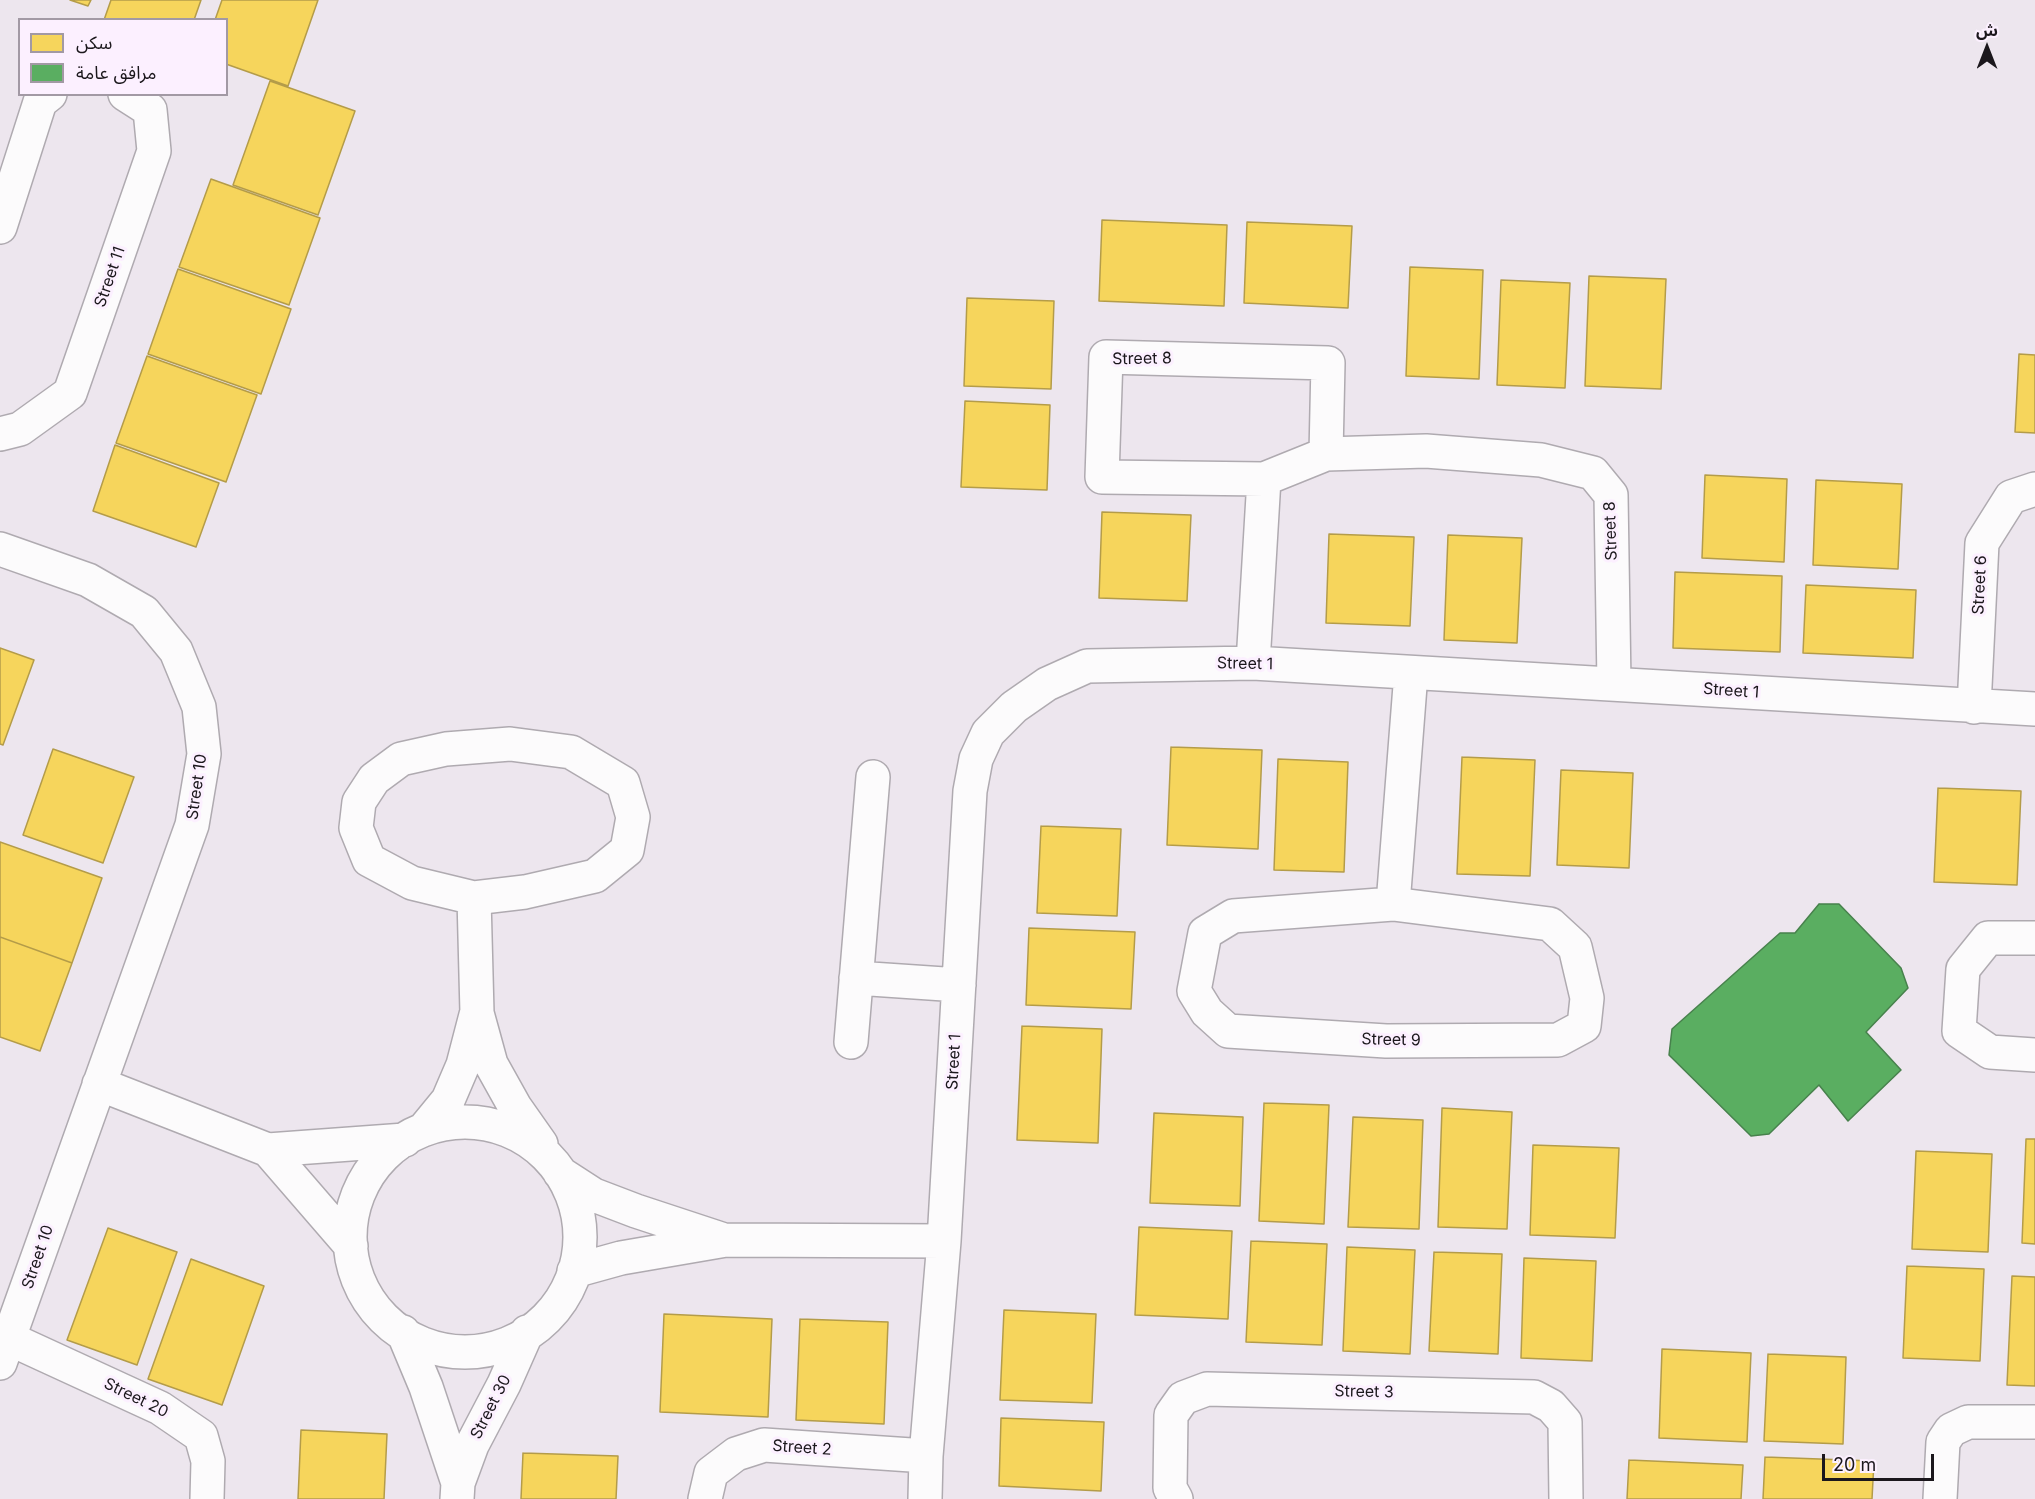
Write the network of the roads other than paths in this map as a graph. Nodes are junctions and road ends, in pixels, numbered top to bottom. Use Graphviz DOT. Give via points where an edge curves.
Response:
graph roads {
  1 [pos="48,96"];
  2 [pos="128,96"];
  3 [pos="0,227"];
  4 [pos="0,434"];
  5 [pos="1326,454"];
  6 [pos="1264,479"];
  7 [pos="2035,489"];
  8 [pos="0,549"];
  9 [pos="1253,663"];
  10 [pos="1411,673"];
  11 [pos="1614,684"];
  12 [pos="1974,707"];
  13 [pos="2035,709"];
  14 [pos="873,777"];
  15 [pos="474,898"];
  16 [pos="1393,904"];
  17 [pos="2035,938"];
  18 [pos="856,978"];
  19 [pos="959,985"];
  20 [pos="477,1013"];
  21 [pos="851,1042"];
  22 [pos="2035,1055"];
  23 [pos="99,1084"];
  24 [pos="415,1134"];
  25 [pos="268,1150"];
  26 [pos="556,1166"];
  27 [pos="726,1240"];
  28 [pos="944,1241"];
  29 [pos="351,1246"];
  30 [pos="574,1271"];
  31 [pos="403,1332"];
  32 [pos="527,1332"];
  33 [pos="5,1351"];
  34 [pos="2035,1422"];
  35 [pos="926,1456"];
  36 [pos="458,1491"];
  37 [pos="207,1499"];
  38 [pos="705,1499"];
  39 [pos="925,1499"];
  40 [pos="1176,1499"];
  41 [pos="1566,1499"];
  42 [pos="1940,1499"];
  1 -- 3 [label="street" via="40,102"];
  2 -- 4 [label="street, Street 11" via="150,110 153,151 70,393 20,429"];
  5 -- 6 [label="street, Street 8"];
  5 -- 6 [label="street, Street 8" via="1328,363 1106,357 1102,477"];
  5 -- 11 [label="street, Street 8" via="1438,452 1541,460 1593,473 1611,495"];
  6 -- 9 [label="street"];
  7 -- 12 [label="street, Street 6" via="2011,497 1982,543"];
  8 -- 23 [label="street, Street 10" via="88,580 144,612 176,651 200,707 204,754 192,825"];
  9 -- 10 [label="street, Street 1"];
  9 -- 19 [label="street, Street 1" via="1087,666 1047,684 1014,707 988,733 976,759 970,791"];
  10 -- 11 [label="street, Street 1"];
  10 -- 16 [label="street"];
  11 -- 12 [label="street, Street 1"];
  12 -- 13 [label="street, Street 1"];
  14 -- 18 [label="street"];
  15 -- 15 [label="street" via="525,892 595,876 627,850 633,817 623,783 571,752 510,744 446,749 401,759 374,778 359,802 356,828 369,860 412,883"];
  15 -- 20 [label="street"];
  16 -- 16 [label="street, Street 9" via="1550,924 1575,947 1587,998 1584,1026 1558,1040 1386,1041 1228,1031 1207,1012 1194,991 1205,933 1233,916"];
  17 -- 22 [label="street" via="1988,938 1963,969 1959,1031 1990,1052"];
  18 -- 19 [label="street"];
  18 -- 21 [label="street"];
  19 -- 28 [label="street, Street 1"];
  20 -- 24 [label="street" via="464,1065 448,1100"];
  20 -- 26 [label="street" via="491,1064"];
  23 -- 25 [label="street"];
  23 -- 33 [label="street, Street 10"];
  24 -- 25 [label="street"];
  24 -- 26 [label="street" via="470,1121 514,1132"];
  24 -- 29 [label="street" via="386,1152 360,1188 349,1232"];
  25 -- 29 [label="street"];
  26 -- 27 [label="street" via="594,1195"];
  26 -- 30 [label="street" via="574,1196 582,1241"];
  27 -- 28 [label="street"];
  27 -- 30 [label="street" via="621,1258"];
  28 -- 35 [label="street, Street 1"];
  29 -- 31 [label="street" via="356,1277 380,1315"];
  30 -- 32 [label="street" via="571,1285 544,1322"];
  31 -- 32 [label="street" via="416,1342 461,1352 506,1345"];
  31 -- 36 [label="street, Street 30" via="426,1387"];
  32 -- 36 [label="street, Street 30" via="472,1445"];
  33 -- 37 [label="street, Street 20" via="160,1408 201,1436 208,1461"];
  34 -- 42 [label="street" via="1968,1422 1951,1430 1943,1442"];
  35 -- 38 [label="street, Street 2" via="764,1445 736,1454 711,1473"];
  35 -- 39 [label="street, Street 1"];
  40 -- 41 [label="street, Street 3" via="1170,1488 1171,1415 1183,1398 1207,1389 1534,1397 1551,1406 1565,1422"];
}
